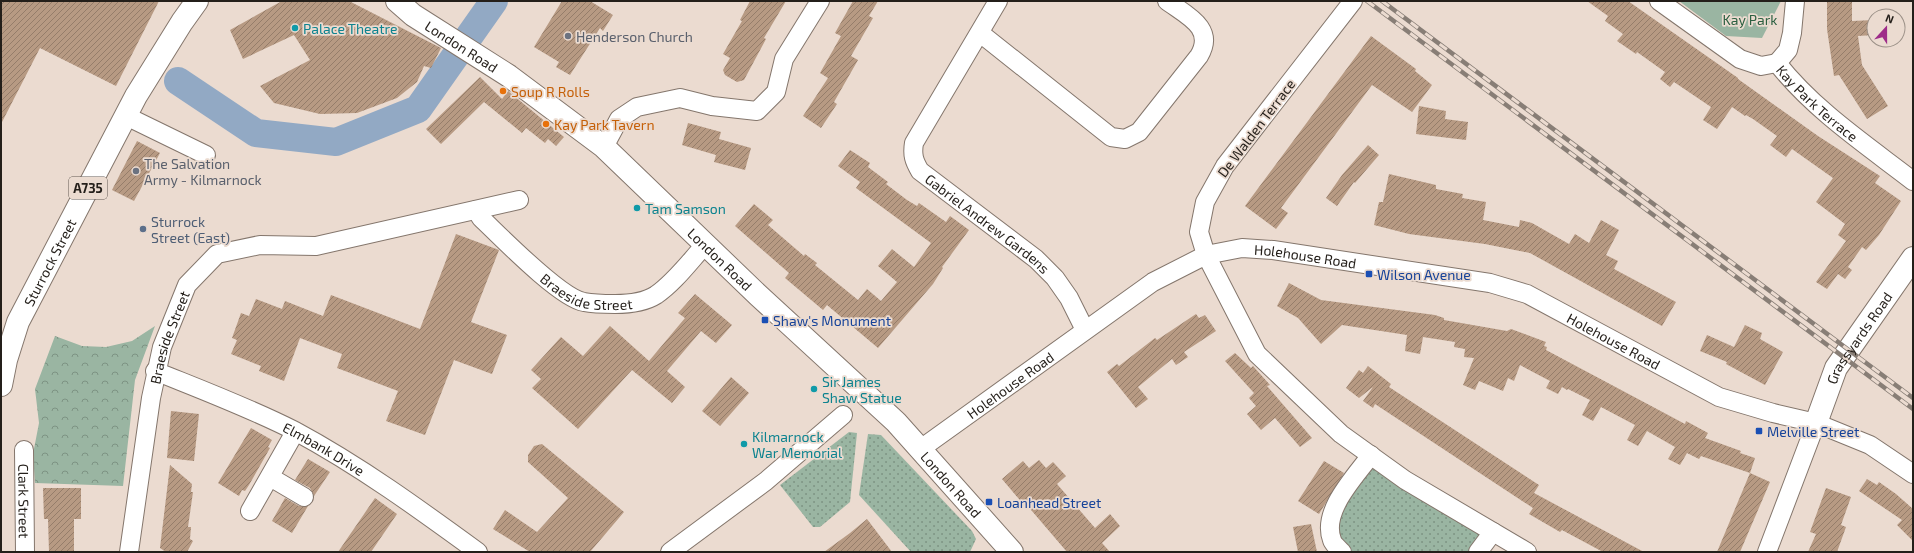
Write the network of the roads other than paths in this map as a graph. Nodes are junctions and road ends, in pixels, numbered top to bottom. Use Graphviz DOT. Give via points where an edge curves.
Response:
graph roads {
  1 [pos="197,1"];
  2 [pos="397,1"];
  3 [pos="820,1"];
  4 [pos="998,1"];
  5 [pos="1167,1"];
  6 [pos="1659,1"];
  7 [pos="1795,1"];
  8 [pos="1348,7"];
  9 [pos="980,33"];
  10 [pos="1777,63"];
  11 [pos="126,116"];
  12 [pos="604,146"];
  13 [pos="206,155"];
  14 [pos="1913,181"];
  15 [pos="519,200"];
  16 [pos="476,210"];
  17 [pos="705,244"];
  18 [pos="1206,255"];
  19 [pos="1913,258"];
  20 [pos="1085,330"];
  21 [pos="155,371"];
  22 [pos="1,385"];
  23 [pos="843,415"];
  24 [pos="1816,423"];
  25 [pos="295,432"];
  26 [pos="24,450"];
  27 [pos="919,450"];
  28 [pos="1371,455"];
  29 [pos="1913,474"];
  30 [pos="270,477"];
  31 [pos="304,497"];
  32 [pos="250,511"];
  33 [pos="1493,532"];
  34 [pos="1004,549"];
  35 [pos="25,552"];
  36 [pos="129,552"];
  37 [pos="478,552"];
  38 [pos="670,552"];
  39 [pos="1342,552"];
  40 [pos="1478,552"];
  41 [pos="1527,552"];
  42 [pos="1767,552"];
  1 -- 11 [label="main road, Sturrock Street / A735" via="173,35"];
  2 -- 12 [label="main road, London Road" via="413,15 509,76"];
  3 -- 12 [label="street" via="784,59 776,92 757,112 712,106 680,98 652,104 638,108 619,119"];
  4 -- 9 [label="street, Gabriel Andrew Gardens"];
  5 -- 9 [label="street" via="1199,25 1203,31 1204,45 1199,56 1139,132 1125,139 1111,137"];
  6 -- 10 [label="street, Kay Park Terrace" via="1740,59 1761,66"];
  7 -- 10 [label="street" via="1788,50"];
  8 -- 18 [label="street, De Walden Terrace" via="1225,166 1205,202 1199,232"];
  9 -- 20 [label="street, Gabriel Andrew Gardens" via="914,143 914,162 920,171 1041,264 1069,298"];
  10 -- 14 [label="street, Kay Park Terrace" via="1794,85 1830,117"];
  11 -- 13 [label="street"];
  11 -- 22 [label="main road, Sturrock Street / A735" via="18,322"];
  12 -- 17 [label="main road, London Road"];
  15 -- 16 [label="street, Braeside Street"];
  16 -- 17 [label="street, Braeside Street" via="480,218 546,278 583,302 621,304 638,302 656,295"];
  16 -- 21 [label="street, Braeside Street" via="316,246 260,245 217,254 187,285"];
  17 -- 27 [label="main road, London Road" via="896,422"];
  18 -- 20 [label="street, Holehouse Road" via="1153,282"];
  18 -- 24 [label="street, Holehouse Road" via="1242,248 1273,250 1490,283 1527,294 1719,397"];
  18 -- 28 [label="street" via="1257,354 1341,434"];
  19 -- 24 [label="main road, Grassyards Road" via="1836,368"];
  20 -- 27 [label="street, Holehouse Road"];
  21 -- 25 [label="street, Elmbank Drive" via="269,418"];
  21 -- 36 [label="street, Braeside Street"];
  23 -- 38 [label="street" via="766,481"];
  24 -- 29 [label="street, Holehouse Road" via="1870,445"];
  24 -- 42 [label="street"];
  25 -- 30 [label="street"];
  25 -- 37 [label="street, Elmbank Drive" via="397,493"];
  26 -- 35 [label="street, Clark Street"];
  27 -- 34 [label="main road, London Road"];
  28 -- 33 [label="street" via="1405,480"];
  28 -- 39 [label="street" via="1335,503 1330,524 1332,541"];
  30 -- 31 [label="street"];
  30 -- 32 [label="street"];
  33 -- 40 [label="street"];
  33 -- 41 [label="street"];
}
